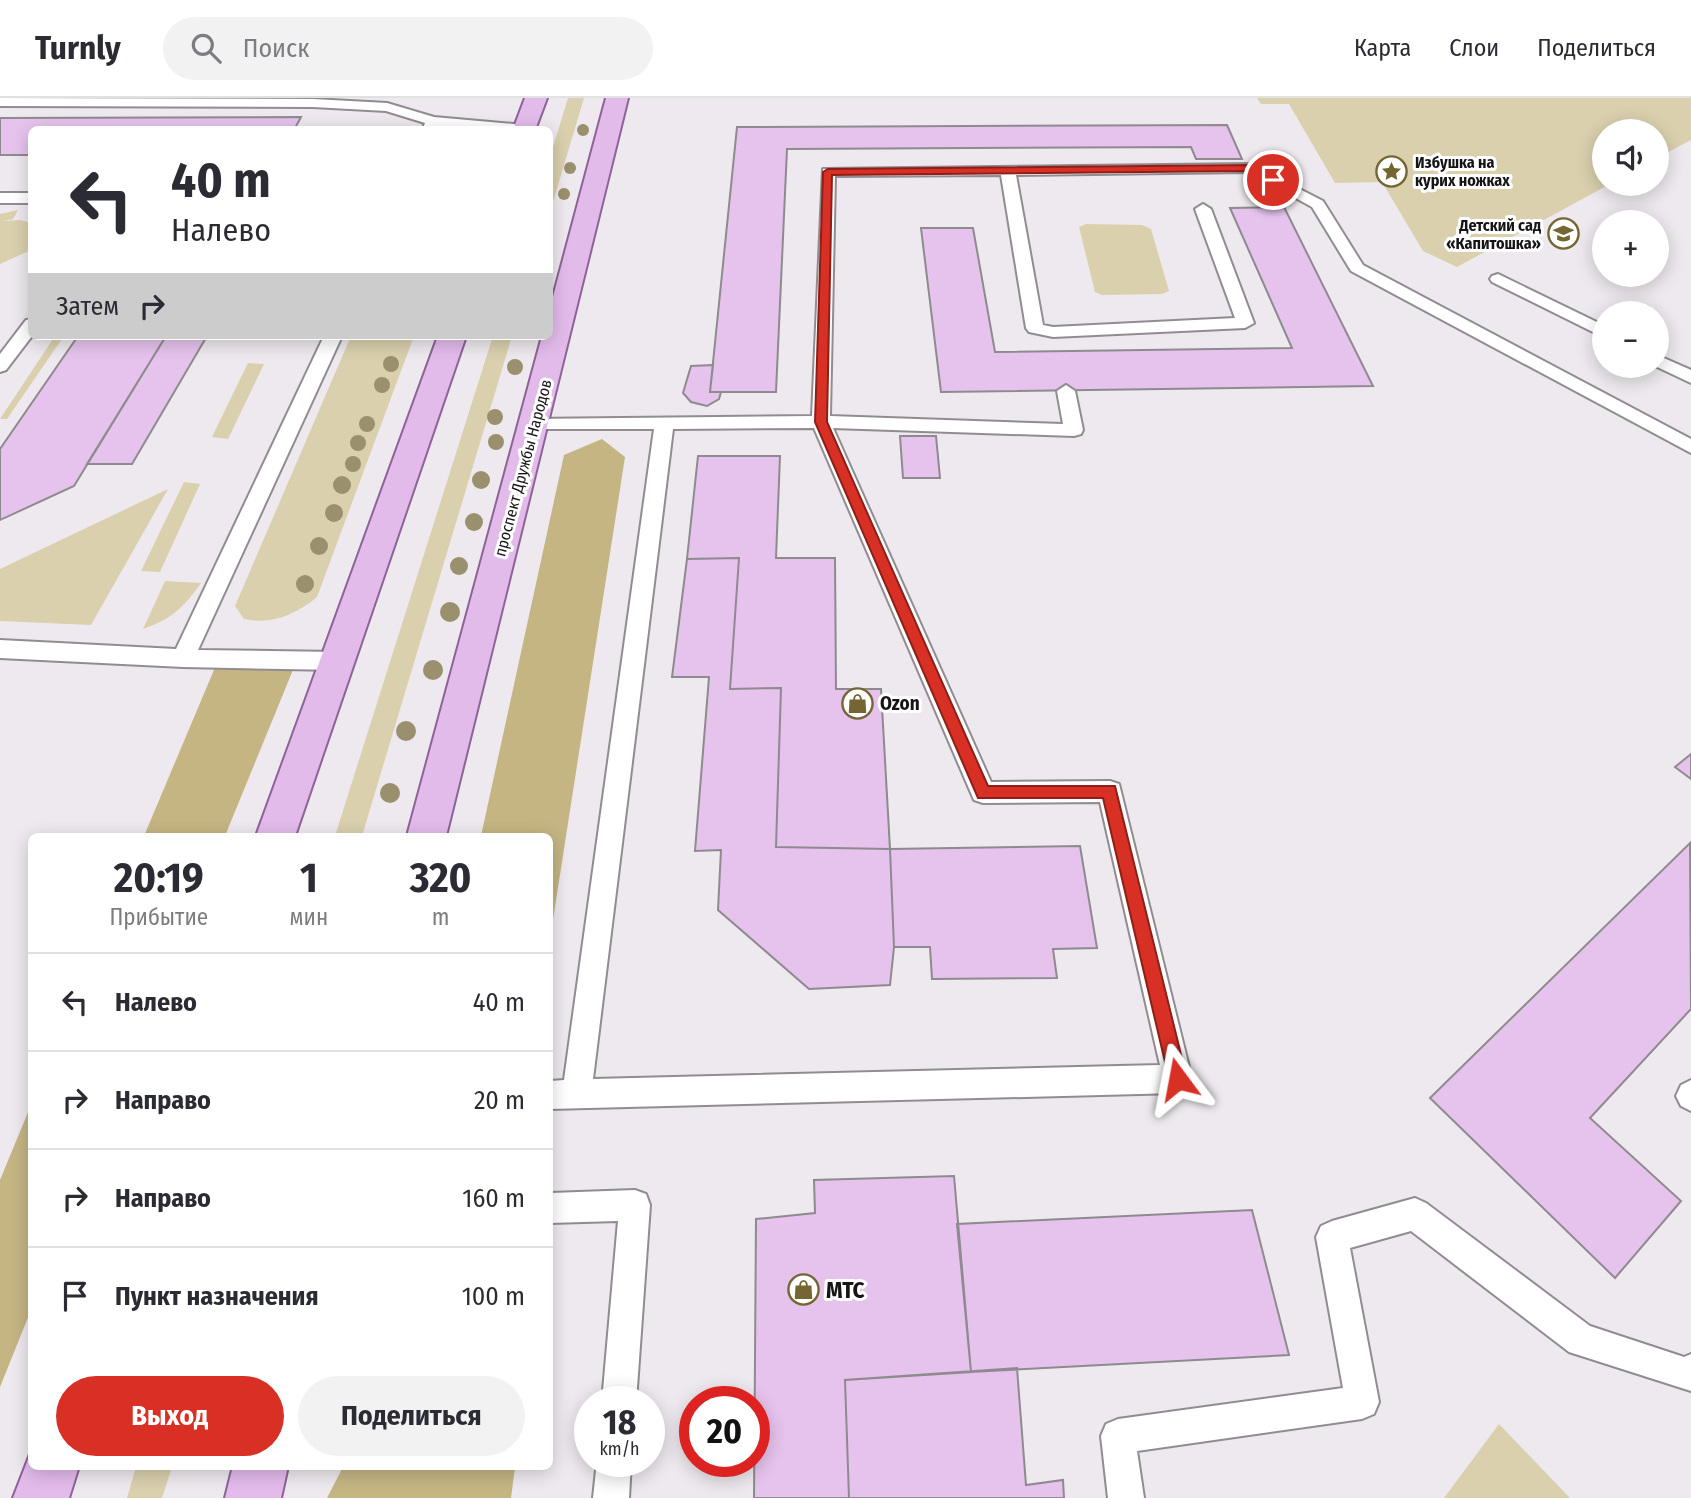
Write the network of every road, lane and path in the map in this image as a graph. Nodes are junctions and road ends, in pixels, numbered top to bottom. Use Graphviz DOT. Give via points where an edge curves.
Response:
graph roads {
  1 [pos="378,98"];
  2 [pos="536,98"];
  3 [pos="617,98"];
  4 [pos="0,102"];
  5 [pos="392,108"];
  6 [pos="431,125"];
  7 [pos="454,126"];
  8 [pos="526,126"];
  9 [pos="1009,170"];
  10 [pos="0,198"];
  11 [pos="28,198"];
  12 [pos="1203,209"];
  13 [pos="1498,279"];
  14 [pos="1592,326"];
  15 [pos="28,329"];
  16 [pos="1053,332"];
  17 [pos="330,340"];
  18 [pos="451,340"];
  19 [pos="1057,352"];
  20 [pos="0,366"];
  21 [pos="1669,366"];
  22 [pos="1691,377"];
  23 [pos="1066,391"];
  24 [pos="821,422"];
  25 [pos="535,423"];
  26 [pos="664,424"];
  27 [pos="1691,447"];
  28 [pos="0,649"];
  29 [pos="183,658"];
  30 [pos="337,661"];
  31 [pos="276,833"];
  32 [pos="427,833"];
  33 [pos="553,1095"];
  34 [pos="577,1095"];
  35 [pos="553,1208"];
  36 [pos="1691,1371"];
  37 [pos="620,1386"];
  38 [pos="51,1470"];
  39 [pos="260,1470"];
  40 [pos="613,1477"];
  41 [pos="41,1498"];
  42 [pos="253,1498"];
  43 [pos="611,1498"];
  44 [pos="1126,1498"];
  1 -- 5 [label="lane"];
  2 -- 8 [label="main road"];
  3 -- 25 [label="main road, проспект Дружбы Народов"];
  4 -- 5 [label="lane" via="313,103"];
  5 -- 6 [label="lane"];
  6 -- 7 [label="lane"];
  9 -- 16 [label="lane" via="1035,328"];
  9 -- 24 [label="lane" via="828,172"];
  9 -- 27 [label="lane" via="1251,168 1318,204 1357,268"];
  10 -- 11 [label="lane"];
  12 -- 16 [label="lane" via="1245,323"];
  13 -- 14 [label="lane"];
  15 -- 20 [label="lane"];
  16 -- 19 [label="lane"];
  17 -- 29 [label="lane"];
  18 -- 30 [label="main road"];
  21 -- 22 [label="lane"];
  23 -- 24 [label="lane" via="1074,430"];
  24 -- 26 [label="lane"];
  24 -- 34 [label="lane" via="984,793 1110,791 1178,1079"];
  25 -- 26 [label="lane"];
  25 -- 32 [label="main road, проспект Дружбы Народов"];
  26 -- 34 [label="lane"];
  28 -- 29 [label="lane"];
  29 -- 30 [label="lane"];
  30 -- 31 [label="main road"];
  33 -- 34 [label="lane"];
  35 -- 37 [label="lane" via="635,1205"];
  36 -- 44 [label="lane" via="1688,1375 1581,1339 1415,1214 1332,1237 1362,1402 1118,1436"];
  38 -- 41 [label="main road"];
  39 -- 42 [label="main road"];
  40 -- 43 [label="lane"];
}
